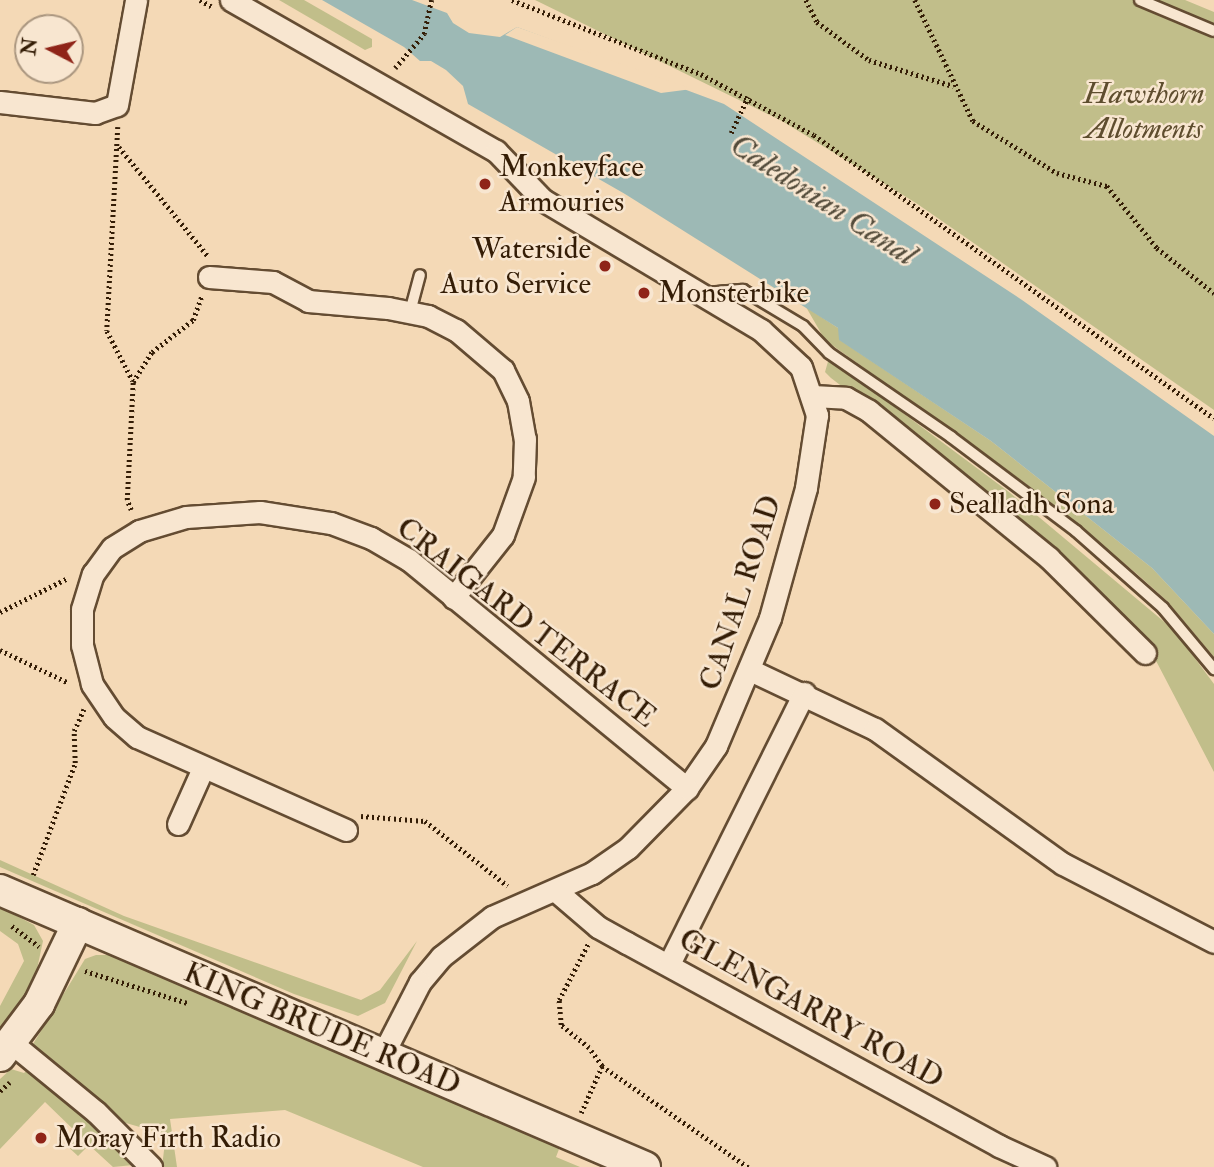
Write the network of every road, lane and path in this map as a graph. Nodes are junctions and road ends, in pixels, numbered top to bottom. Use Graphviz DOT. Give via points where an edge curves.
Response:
graph roads {
  1 [pos="136,0"];
  2 [pos="232,0"];
  3 [pos="431,0"];
  4 [pos="512,0"];
  5 [pos="806,0"];
  6 [pos="915,0"];
  7 [pos="1140,0"];
  8 [pos="1214,31"];
  9 [pos="391,73"];
  10 [pos="954,86"];
  11 [pos="748,97"];
  12 [pos="0,102"];
  13 [pos="117,105"];
  14 [pos="731,133"];
  15 [pos="119,147"];
  16 [pos="420,275"];
  17 [pos="209,277"];
  18 [pos="702,293"];
  19 [pos="1214,293"];
  20 [pos="410,312"];
  21 [pos="133,382"];
  22 [pos="812,396"];
  23 [pos="1214,418"];
  24 [pos="139,531"];
  25 [pos="93,574"];
  26 [pos="453,598"];
  27 [pos="0,612"];
  28 [pos="0,650"];
  29 [pos="1145,653"];
  30 [pos="1214,669"];
  31 [pos="750,670"];
  32 [pos="72,686"];
  33 [pos="804,693"];
  34 [pos="114,717"];
  35 [pos="204,768"];
  36 [pos="687,788"];
  37 [pos="178,824"];
  38 [pos="346,830"];
  39 [pos="498,875"];
  40 [pos="29,885"];
  41 [pos="0,890"];
  42 [pos="556,891"];
  43 [pos="0,920"];
  44 [pos="78,923"];
  45 [pos="598,927"];
  46 [pos="1214,942"];
  47 [pos="63,958"];
  48 [pos="668,964"];
  49 [pos="7,1050"];
  50 [pos="383,1054"];
  51 [pos="602,1066"];
  52 [pos="571,1136"];
  53 [pos="149,1166"];
  54 [pos="645,1167"];
  55 [pos="748,1167"];
  56 [pos="1045,1167"];
  1 -- 13 [label="street"];
  2 -- 18 [label="street, CANAL ROAD" via="496,151 544,200"];
  3 -- 9 [label="path" via="424,34"];
  4 -- 11 [label="path"];
  5 -- 10 [label="path" via="817,22 869,60"];
  6 -- 10 [label="path"];
  7 -- 8 [label="lane"];
  10 -- 19 [label="path" via="973,121 984,130 1057,173 1093,180 1118,194 1144,234"];
  11 -- 14 [label="path"];
  11 -- 23 [label="path" via="814,135"];
  12 -- 13 [label="street" via="95,113"];
  13 -- 15 [label="path"];
  15 -- 17 [label="path" via="208,255"];
  15 -- 21 [label="path" via="107,331"];
  16 -- 20 [label="lane"];
  17 -- 20 [label="street" via="273,282 309,301"];
  17 -- 21 [label="path" via="193,320 152,352"];
  18 -- 22 [label="street, CANAL ROAD" via="781,347 801,367"];
  18 -- 30 [label="lane" via="743,290 803,326 829,353 1076,531 1163,608"];
  20 -- 26 [label="street" via="456,330 503,370 518,401 525,439 524,477 516,509 485,562"];
  21 -- 24 [label="path" via="127,500"];
  22 -- 29 [label="street" via="846,398 878,418 1049,558"];
  22 -- 31 [label="street, CANAL ROAD" via="817,415 806,488 770,618"];
  24 -- 25 [label="street, CRAIGARD TERRACE" via="112,548"];
  24 -- 26 [label="street, CRAIGARD TERRACE" via="186,517 294,514 372,538 409,560"];
  25 -- 27 [label="path" via="71,576"];
  25 -- 34 [label="street, CRAIGARD TERRACE" via="82,609 82,645 92,684"];
  26 -- 36 [label="street, CRAIGARD TERRACE"];
  28 -- 32 [label="path"];
  31 -- 33 [label="street"];
  31 -- 36 [label="street, CANAL ROAD" via="716,746"];
  33 -- 46 [label="street" via="875,729 1063,864"];
  33 -- 48 [label="street"];
  34 -- 35 [label="street, CRAIGARD TERRACE" via="137,737"];
  34 -- 40 [label="path" via="90,700 76,718 75,764"];
  35 -- 37 [label="street"];
  35 -- 38 [label="street, CRAIGARD TERRACE"];
  36 -- 42 [label="street, CANAL ROAD" via="628,848"];
  38 -- 39 [label="path" via="355,816 425,821"];
  41 -- 44 [label="street, KING BRUDE ROAD"];
  42 -- 45 [label="street, GLENGARRY ROAD"];
  42 -- 50 [label="street, CANAL ROAD" via="492,917 441,957 420,982"];
  43 -- 47 [label="path"];
  44 -- 47 [label="street"];
  44 -- 50 [label="street, KING BRUDE ROAD"];
  45 -- 48 [label="street, GLENGARRY ROAD"];
  45 -- 51 [label="path" via="559,1000 561,1025 589,1048"];
  47 -- 49 [label="street"];
  48 -- 56 [label="street, GLENGARRY ROAD"];
  49 -- 53 [label="street" via="96,1112"];
  50 -- 52 [label="street, KING BRUDE ROAD"];
  51 -- 52 [label="path"];
  51 -- 55 [label="path"];
  52 -- 54 [label="street, KING BRUDE ROAD"];
}
